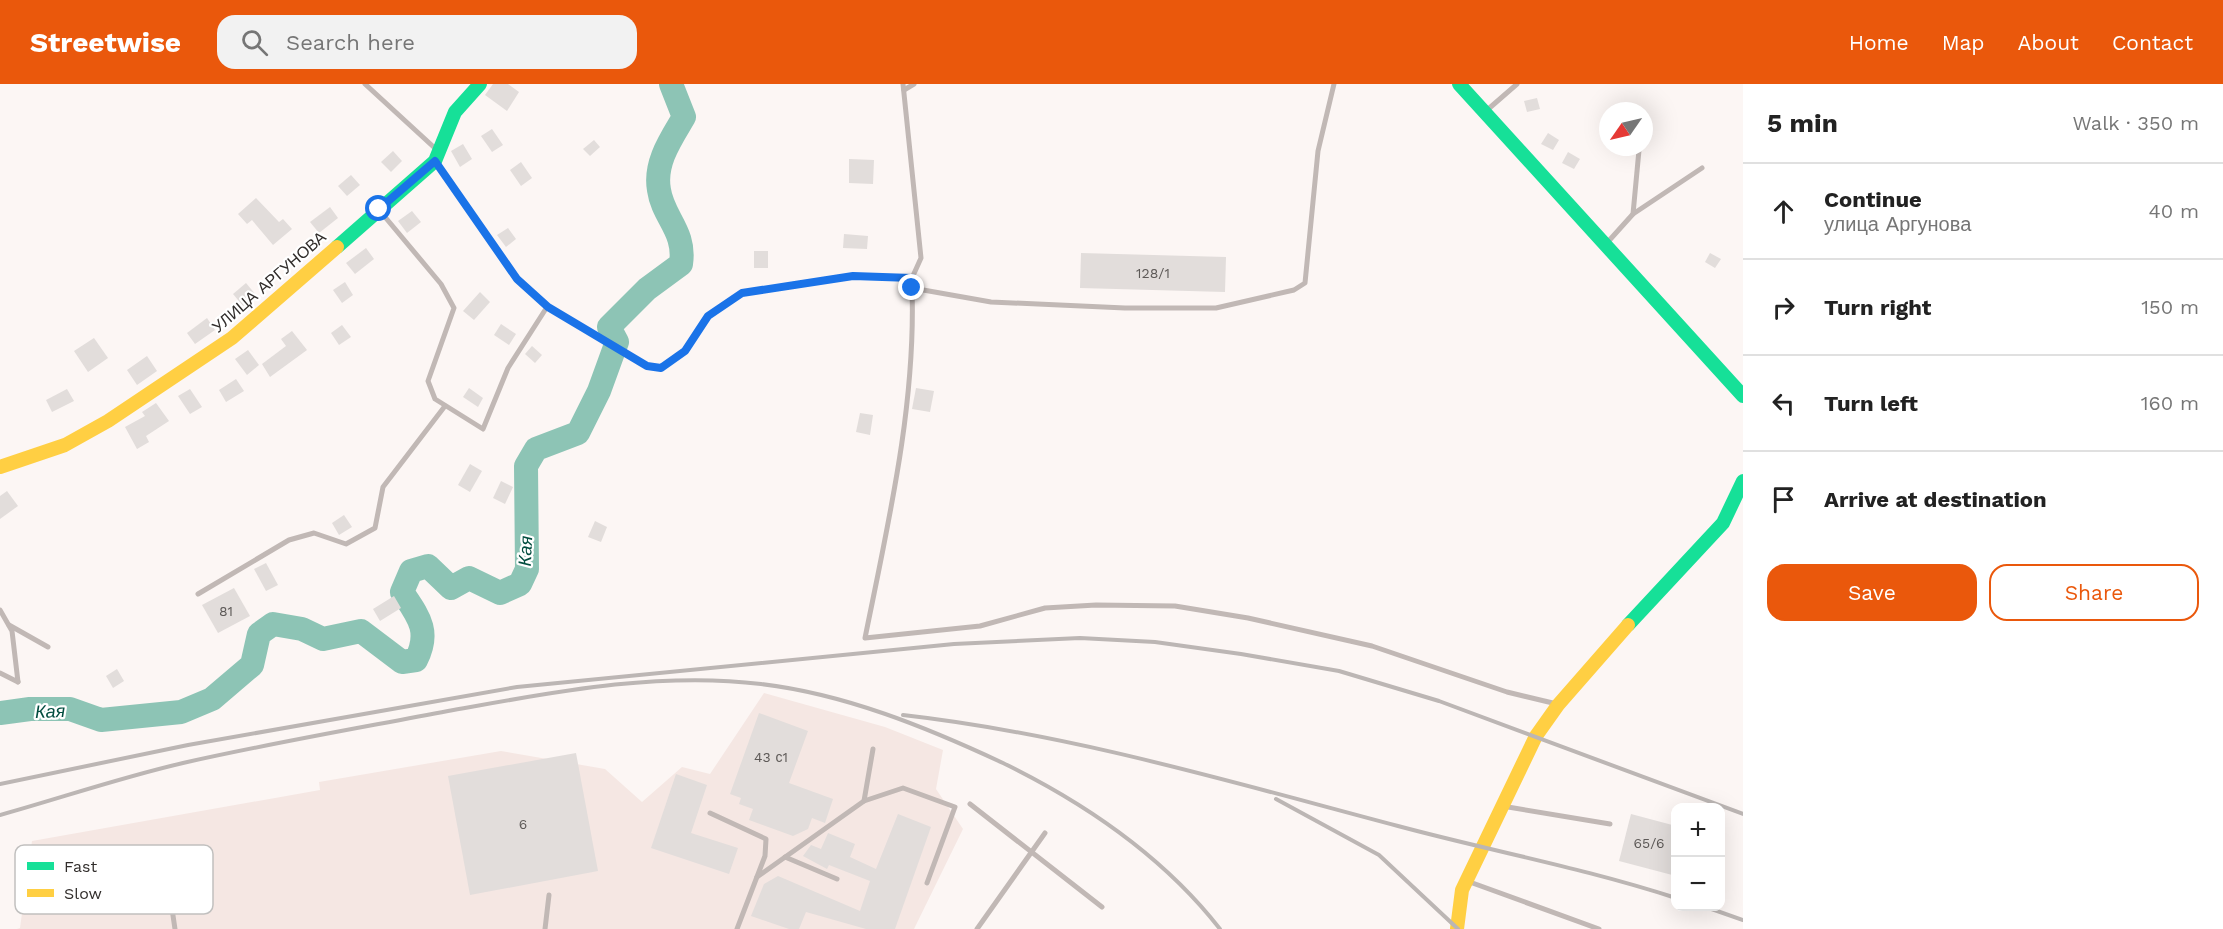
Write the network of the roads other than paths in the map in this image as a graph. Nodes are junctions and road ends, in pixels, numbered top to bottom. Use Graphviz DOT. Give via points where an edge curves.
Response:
graph roads {
  1 [pos="364,84"];
  2 [pos="480,84"];
  3 [pos="914,84"];
  4 [pos="1334,84"];
  5 [pos="1459,84"];
  6 [pos="1517,84"];
  7 [pos="904,87"];
  8 [pos="1484,112"];
  9 [pos="1639,156"];
  10 [pos="437,157"];
  11 [pos="1702,168"];
  12 [pos="379,209"];
  13 [pos="1633,214"];
  14 [pos="1605,245"];
  15 [pos="912,278"];
  16 [pos="912,288"];
  17 [pos="548,307"];
  18 [pos="1743,396"];
  19 [pos="445,406"];
  20 [pos="0,467"];
  21 [pos="1743,481"];
  22 [pos="198,594"];
  23 [pos="0,610"];
  24 [pos="8,624"];
  25 [pos="48,647"];
  26 [pos="0,673"];
  27 [pos="1558,705"];
  28 [pos="873,749"];
  29 [pos="864,801"];
  30 [pos="970,804"];
  31 [pos="1501,805"];
  32 [pos="710,813"];
  33 [pos="1610,824"];
  34 [pos="1045,833"];
  35 [pos="1032,852"];
  36 [pos="785,857"];
  37 [pos="757,877"];
  38 [pos="837,879"];
  39 [pos="1466,880"];
  40 [pos="927,883"];
  41 [pos="549,895"];
  42 [pos="1102,907"];
  43 [pos="173,914"];
  44 [pos="175,929"];
  45 [pos="544,929"];
  46 [pos="737,929"];
  47 [pos="976,929"];
  48 [pos="1457,929"];
  49 [pos="1599,929"];
  1 -- 10 [label="lane"];
  2 -- 10 [label="street, УЛИЦА АРГУНОВА" via="456,112"];
  3 -- 7 [label="lane"];
  4 -- 16 [label="lane" via="1318,151 1305,283 1294,290 1216,308 1148,308 991,302"];
  5 -- 8 [label="street"];
  6 -- 8 [label="lane"];
  7 -- 15 [label="lane" via="921,258"];
  8 -- 14 [label="street"];
  9 -- 13 [label="lane"];
  10 -- 12 [label="street, УЛИЦА АРГУНОВА"];
  10 -- 17 [label="lane" via="517,279"];
  11 -- 13 [label="lane"];
  12 -- 19 [label="lane" via="441,284 454,308 428,381 435,399"];
  12 -- 20 [label="street, УЛИЦА АРГУНОВА" via="232,338 65,445"];
  13 -- 14 [label="lane"];
  14 -- 18 [label="street"];
  15 -- 16 [label="lane"];
  15 -- 17 [label="lane" via="853,276 742,293 708,316 685,351 661,368 647,366"];
  16 -- 27 [label="lane" via="914,343 903,426 865,638 980,626 1045,608 1175,606 1372,646 1507,692"];
  17 -- 19 [label="lane" via="508,368 483,429"];
  19 -- 22 [label="lane" via="383,487 375,528 346,544 314,533 289,540"];
  21 -- 27 [label="street" via="1722,523"];
  23 -- 24 [label="lane"];
  24 -- 25 [label="lane"];
  24 -- 26 [label="lane" via="18,682"];
  27 -- 31 [label="street" via="1536,736"];
  28 -- 29 [label="lane"];
  29 -- 36 [label="lane"];
  29 -- 40 [label="lane" via="903,788 955,807"];
  30 -- 35 [label="lane"];
  31 -- 33 [label="lane"];
  31 -- 39 [label="street"];
  32 -- 37 [label="lane" via="766,838 765,856"];
  34 -- 35 [label="lane"];
  35 -- 42 [label="lane"];
  35 -- 47 [label="lane"];
  36 -- 37 [label="lane"];
  36 -- 38 [label="lane"];
  37 -- 46 [label="lane"];
  39 -- 48 [label="street"];
  39 -- 49 [label="lane"];
  41 -- 45 [label="lane"];
  43 -- 44 [label="lane"];
}
